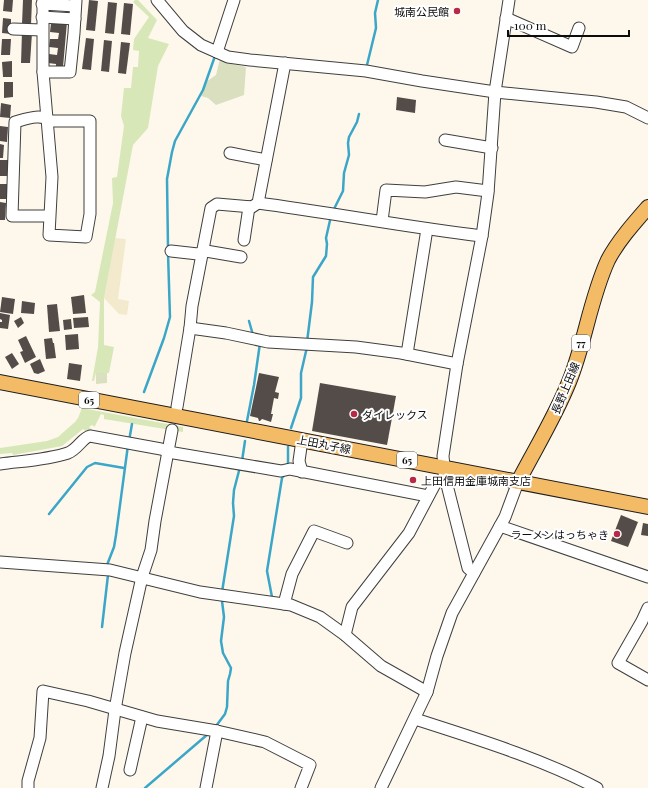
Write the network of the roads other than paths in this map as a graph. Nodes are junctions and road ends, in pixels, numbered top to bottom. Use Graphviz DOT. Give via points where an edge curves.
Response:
graph roads {
  1 [pos="157,0"];
  2 [pos="234,0"];
  3 [pos="509,0"];
  4 [pos="42,2"];
  5 [pos="76,3"];
  6 [pos="42,17"];
  7 [pos="506,18"];
  8 [pos="75,19"];
  9 [pos="579,28"];
  10 [pos="13,29"];
  11 [pos="42,30"];
  12 [pos="217,52"];
  13 [pos="285,64"];
  14 [pos="43,72"];
  15 [pos="495,92"];
  16 [pos="46,117"];
  17 [pos="648,118"];
  18 [pos="445,140"];
  19 [pos="492,148"];
  20 [pos="230,153"];
  21 [pos="266,160"];
  22 [pos="488,191"];
  23 [pos="253,205"];
  24 [pos="648,207"];
  25 [pos="50,216"];
  26 [pos="382,221"];
  27 [pos="427,229"];
  28 [pos="482,236"];
  29 [pos="244,240"];
  30 [pos="171,251"];
  31 [pos="203,253"];
  32 [pos="241,257"];
  33 [pos="190,328"];
  34 [pos="406,354"];
  35 [pos="457,364"];
  36 [pos="0,382"];
  37 [pos="177,407"];
  38 [pos="172,430"];
  39 [pos="302,440"];
  40 [pos="167,451"];
  41 [pos="0,464"];
  42 [pos="302,472"];
  43 [pos="445,472"];
  44 [pos="518,482"];
  45 [pos="428,496"];
  46 [pos="648,507"];
  47 [pos="500,526"];
  48 [pos="347,543"];
  49 [pos="0,562"];
  50 [pos="474,573"];
  51 [pos="142,577"];
  52 [pos="648,577"];
  53 [pos="284,604"];
  54 [pos="648,608"];
  55 [pos="345,635"];
  56 [pos="648,680"];
  57 [pos="427,692"];
  58 [pos="114,710"];
  59 [pos="142,717"];
  60 [pos="415,719"];
  61 [pos="217,730"];
  62 [pos="130,770"];
  63 [pos="28,788"];
  64 [pos="102,788"];
  65 [pos="206,788"];
  66 [pos="301,788"];
  67 [pos="381,788"];
  68 [pos="598,788"];
  1 -- 12 [label="street" via="182,31 201,45"];
  2 -- 12 [label="street"];
  3 -- 7 [label="street"];
  4 -- 5 [label="street"];
  4 -- 6 [label="street"];
  5 -- 8 [label="street"];
  6 -- 8 [label="street"];
  6 -- 11 [label="street"];
  7 -- 9 [label="street" via="572,47"];
  7 -- 15 [label="street"];
  8 -- 14 [label="street" via="70,72"];
  10 -- 11 [label="street"];
  11 -- 14 [label="street"];
  12 -- 13 [label="street" via="228,57"];
  13 -- 15 [label="street" via="366,71"];
  13 -- 21 [label="street"];
  14 -- 16 [label="street"];
  15 -- 17 [label="street" via="626,107"];
  15 -- 19 [label="street"];
  16 -- 25 [label="street" via="52,177"];
  16 -- 25 [label="street" via="15,122 12,216"];
  16 -- 25 [label="street" via="50,121 90,121 90,214 86,237 49,235"];
  18 -- 19 [label="street"];
  19 -- 22 [label="street"];
  20 -- 21 [label="street"];
  21 -- 23 [label="street"];
  22 -- 26 [label="street" via="456,187 425,192 386,190"];
  22 -- 28 [label="street"];
  23 -- 26 [label="street"];
  23 -- 29 [label="street"];
  23 -- 31 [label="street" via="217,204 211,208"];
  24 -- 44 [label="main road, 長野上田線 / 77" via="608,260 570,381"];
  26 -- 27 [label="street"];
  27 -- 28 [label="street"];
  27 -- 34 [label="street"];
  28 -- 35 [label="street"];
  30 -- 31 [label="street"];
  31 -- 32 [label="street" via="206,251"];
  31 -- 33 [label="street"];
  33 -- 34 [label="street" via="268,342"];
  33 -- 37 [label="street"];
  34 -- 35 [label="street"];
  35 -- 43 [label="street" via="443,456"];
  36 -- 39 [label="main road, 上田丸子線 / 65"];
  38 -- 40 [label="street"];
  39 -- 42 [label="street" via="299,460"];
  39 -- 43 [label="main road, 上田丸子線 / 65"];
  40 -- 41 [label="street" via="90,436 85,438 80,446 54,457"];
  40 -- 42 [label="street" via="280,471 290,469"];
  40 -- 51 [label="street" via="151,550"];
  42 -- 45 [label="street"];
  43 -- 44 [label="main road, 上田丸子線 / 65"];
  43 -- 45 [label="street"];
  43 -- 50 [label="street" via="468,568"];
  44 -- 46 [label="main road, 上田丸子線 / 65"];
  44 -- 47 [label="street"];
  45 -- 55 [label="street" via="409,533 352,607"];
  47 -- 50 [label="street"];
  47 -- 52 [label="street"];
  48 -- 53 [label="street" via="314,531 292,574"];
  49 -- 51 [label="street" via="110,570"];
  50 -- 57 [label="street" via="458,599 446,627"];
  51 -- 53 [label="street" via="200,592"];
  51 -- 58 [label="street"];
  53 -- 55 [label="street" via="320,617"];
  54 -- 56 [label="street" via="618,663"];
  55 -- 57 [label="street" via="381,666"];
  57 -- 60 [label="street"];
  58 -- 59 [label="street"];
  58 -- 63 [label="street" via="43,691 40,738"];
  58 -- 64 [label="street" via="109,756"];
  59 -- 61 [label="street"];
  59 -- 62 [label="street"];
  60 -- 67 [label="street"];
  60 -- 68 [label="street" via="507,749"];
  61 -- 65 [label="street"];
  61 -- 66 [label="street" via="266,742 310,766"];
}
